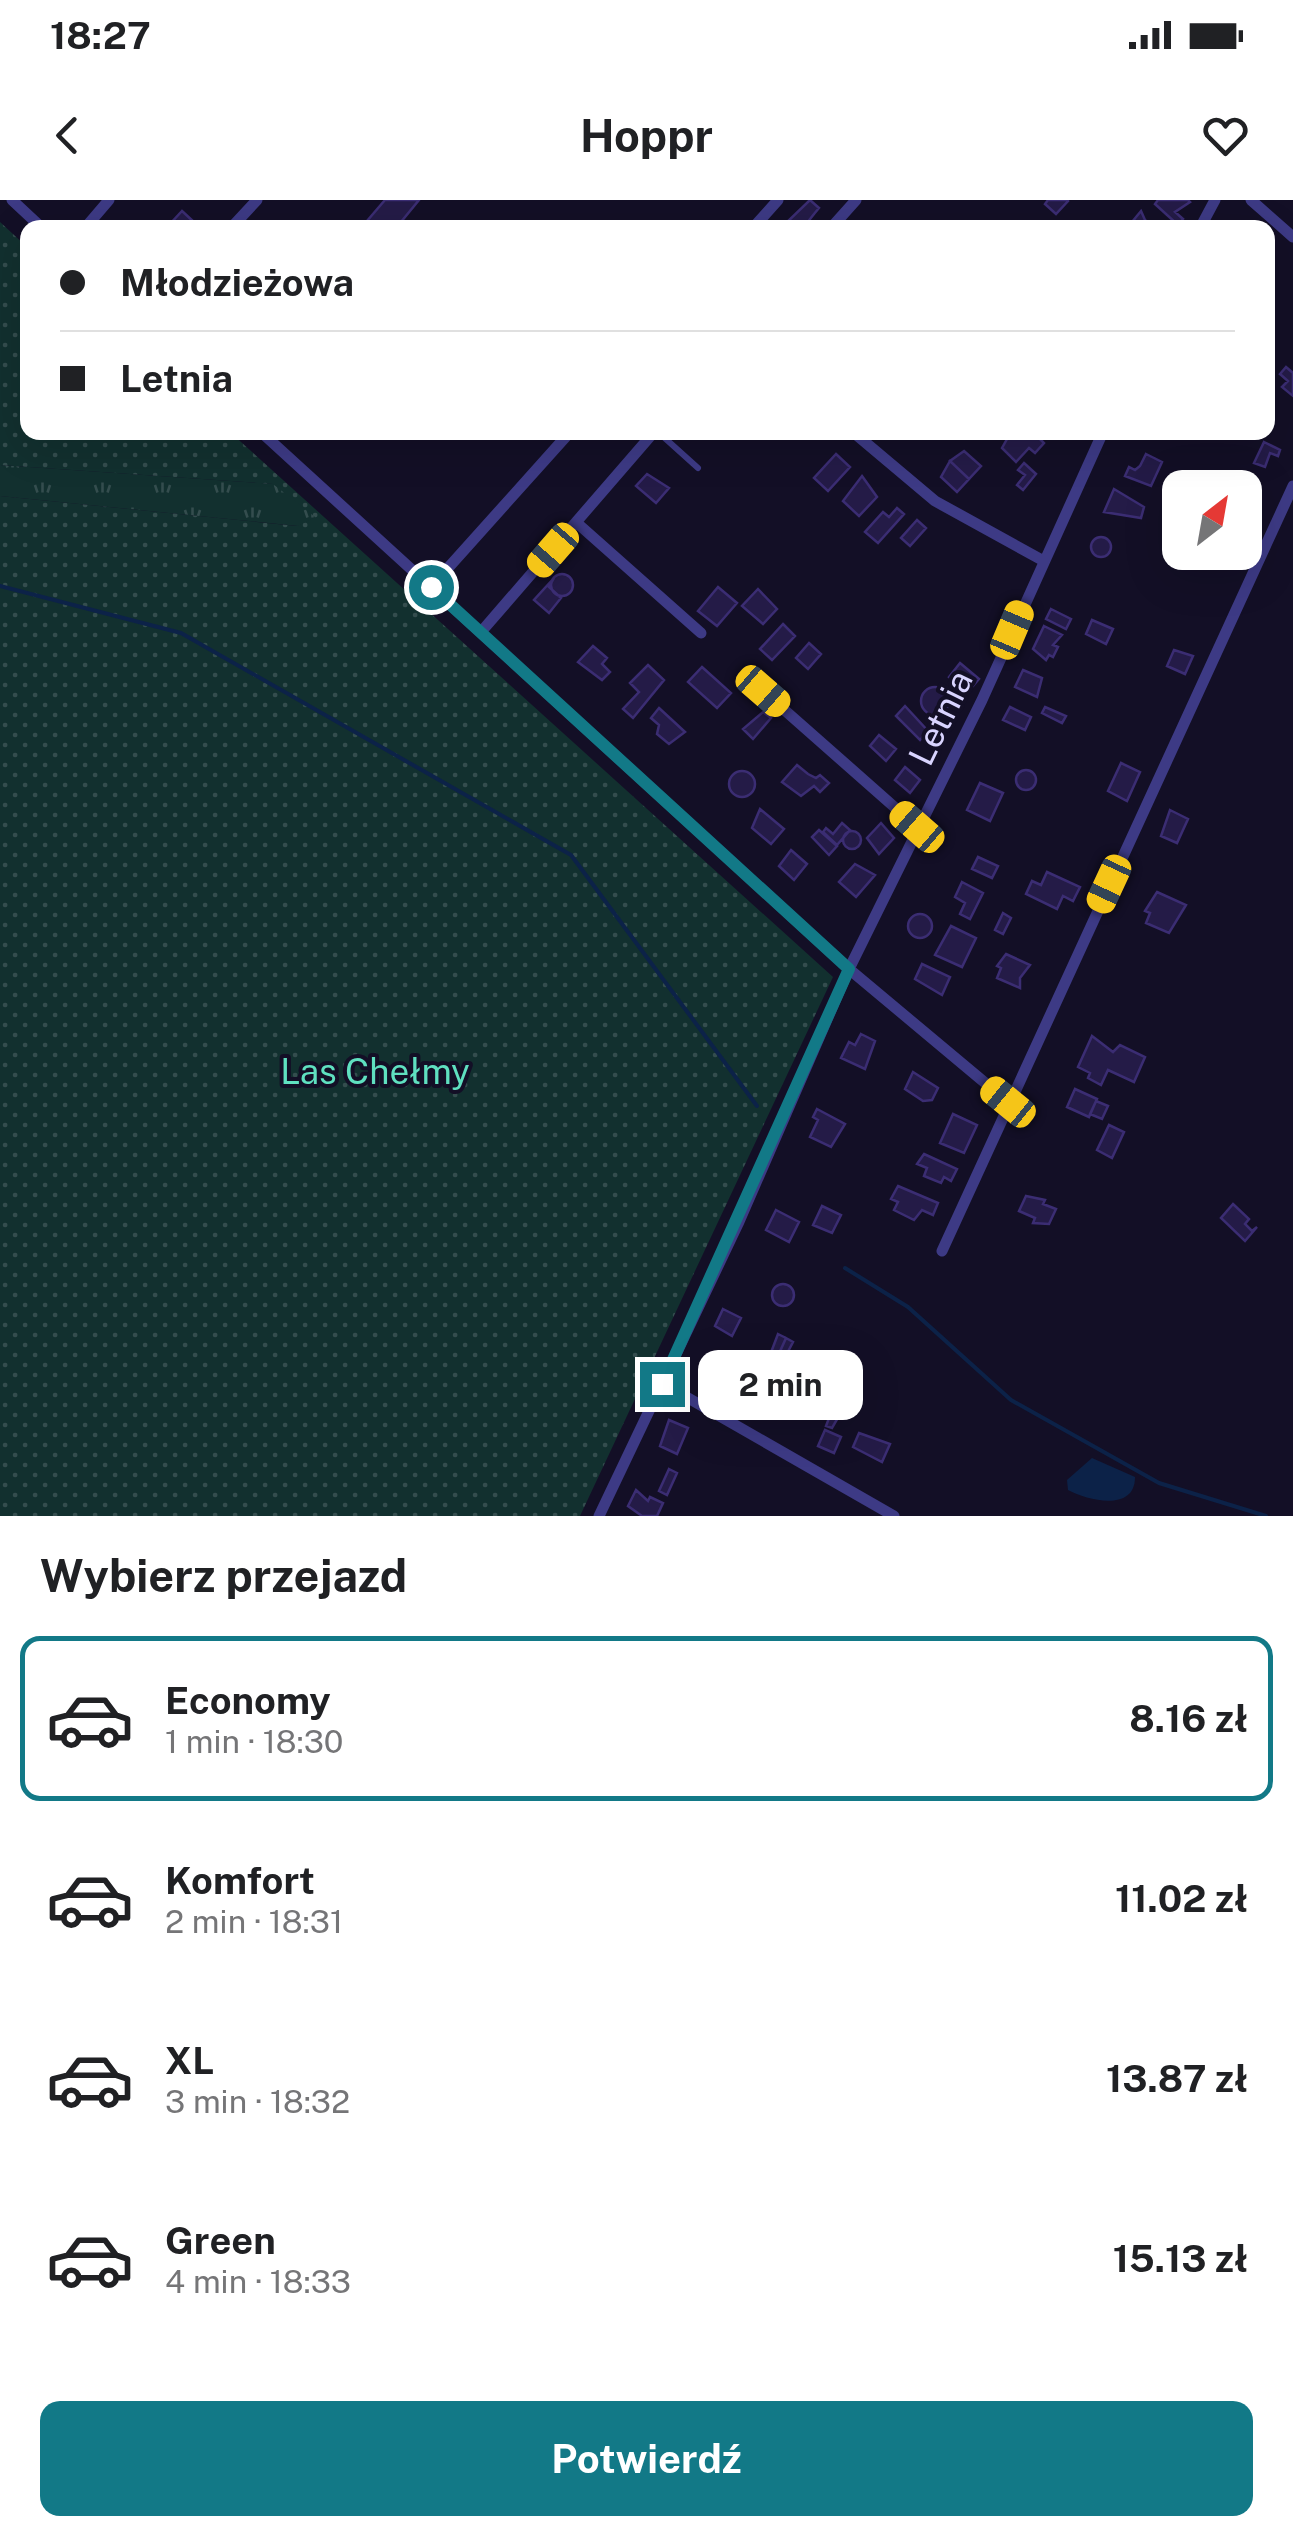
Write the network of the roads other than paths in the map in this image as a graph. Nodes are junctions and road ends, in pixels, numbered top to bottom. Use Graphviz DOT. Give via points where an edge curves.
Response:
graph roads {
  1 [pos="12,200"];
  2 [pos="110,200"];
  3 [pos="257,200"];
  4 [pos="778,200"];
  5 [pos="856,200"];
  6 [pos="1251,200"];
  7 [pos="33,220"];
  8 [pos="92,220"];
  9 [pos="238,220"];
  10 [pos="761,220"];
  11 [pos="838,220"];
  12 [pos="1274,220"];
  13 [pos="270,440"];
  14 [pos="563,440"];
  15 [pos="649,440"];
  16 [pos="665,440"];
  17 [pos="863,440"];
  18 [pos="1098,440"];
  19 [pos="698,468"];
  20 [pos="1293,486"];
  21 [pos="577,523"];
  22 [pos="1042,560"];
  23 [pos="431,587"];
  24 [pos="481,632"];
  25 [pos="702,633"];
  26 [pos="763,691"];
  27 [pos="917,827"];
  28 [pos="849,969"];
  29 [pos="1008,1102"];
  30 [pos="942,1251"];
  31 [pos="662,1384"];
  32 [pos="600,1516"];
  33 [pos="894,1516"];
  1 -- 7 [label="street"];
  2 -- 8 [label="street"];
  3 -- 9 [label="street"];
  4 -- 10 [label="street"];
  5 -- 11 [label="street"];
  6 -- 12 [label="street"];
  13 -- 23 [label="street"];
  14 -- 23 [label="street"];
  15 -- 21 [label="street"];
  16 -- 19 [label="lane"];
  17 -- 22 [label="street" via="935,501"];
  18 -- 22 [label="street, Letnia"];
  20 -- 29 [label="street"];
  21 -- 24 [label="street"];
  21 -- 25 [label="street"];
  22 -- 27 [label="street, Letnia" via="982,700"];
  23 -- 24 [label="street"];
  24 -- 28 [label="street"];
  26 -- 27 [label="street"];
  27 -- 28 [label="street, Letnia"];
  28 -- 29 [label="street"];
  28 -- 31 [label="street, Letnia"];
  29 -- 30 [label="street"];
  31 -- 32 [label="street, Letnia"];
  31 -- 33 [label="street"];
}
